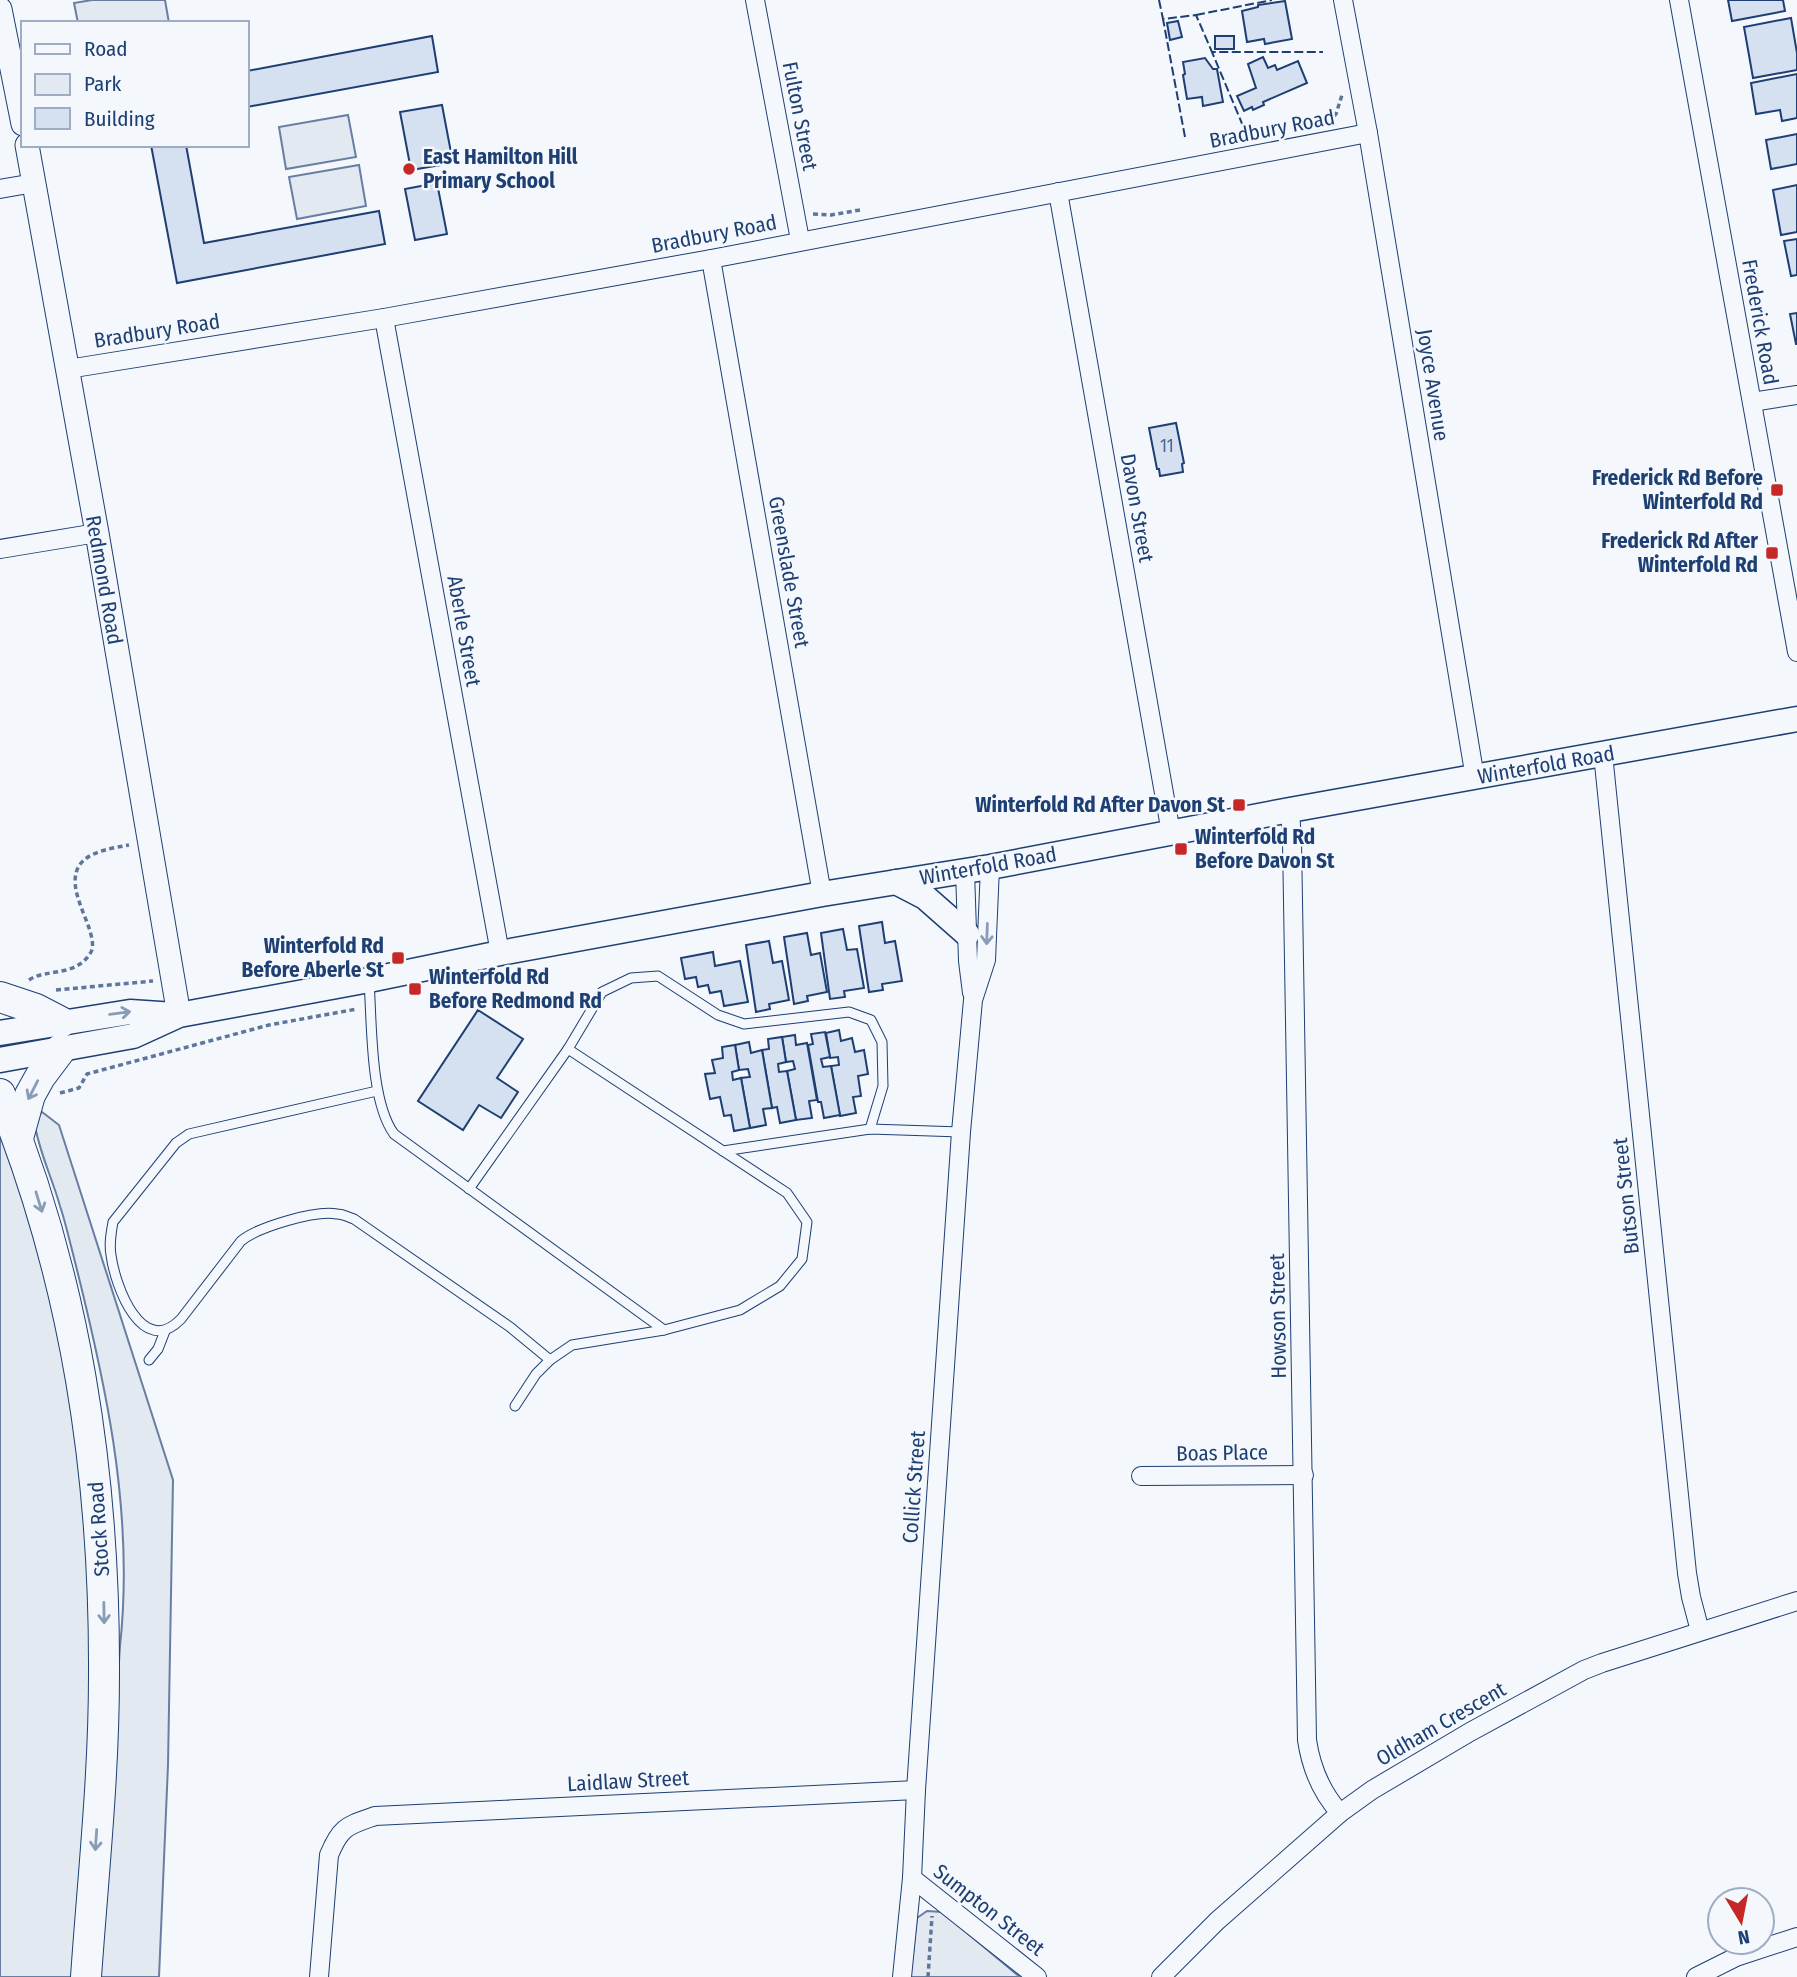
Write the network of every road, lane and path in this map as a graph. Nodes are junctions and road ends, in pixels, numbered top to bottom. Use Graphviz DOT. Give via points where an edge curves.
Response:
graph roads {
  1 [pos="755,0"];
  2 [pos="1343,0"];
  3 [pos="1679,0"];
  4 [pos="0,9"];
  5 [pos="1343,89"];
  6 [pos="21,114"];
  7 [pos="1319,126"];
  8 [pos="1368,133"];
  9 [pos="27,147"];
  10 [pos="34,183"];
  11 [pos="0,189"];
  12 [pos="1058,192"];
  13 [pos="866,208"];
  14 [pos="807,211"];
  15 [pos="800,240"];
  16 [pos="711,258"];
  17 [pos="384,317"];
  18 [pos="68,369"];
  19 [pos="1797,395"];
  20 [pos="1752,402"];
  21 [pos="97,533"];
  22 [pos="0,549"];
  23 [pos="1797,652"];
  24 [pos="1797,719"];
  25 [pos="1603,754"];
  26 [pos="1475,778"];
  27 [pos="1290,810"];
  28 [pos="1171,832"];
  29 [pos="148,842"];
  30 [pos="990,867"];
  31 [pos="965,871"];
  32 [pos="896,882"];
  33 [pos="822,894"];
  34 [pos="967,934"];
  35 [pos="500,953"];
  36 [pos="369,980"];
  37 [pos="155,981"];
  38 [pos="55,990"];
  39 [pos="14,993"];
  40 [pos="973,1000"];
  41 [pos="371,1007"];
  42 [pos="179,1015"];
  43 [pos="0,1033"];
  44 [pos="61,1035"];
  45 [pos="568,1049"];
  46 [pos="0,1060"];
  47 [pos="377,1091"];
  48 [pos="0,1094"];
  49 [pos="58,1094"];
  50 [pos="870,1129"];
  51 [pos="961,1132"];
  52 [pos="18,1138"];
  53 [pos="723,1151"];
  54 [pos="469,1189"];
  55 [pos="664,1330"];
  56 [pos="164,1331"];
  57 [pos="149,1360"];
  58 [pos="550,1360"];
  59 [pos="515,1406"];
  60 [pos="1304,1475"];
  61 [pos="1141,1476"];
  62 [pos="1796,1604"];
  63 [pos="1700,1631"];
  64 [pos="916,1790"];
  65 [pos="1339,1813"];
  66 [pos="912,1878"];
  67 [pos="934,1895"];
  68 [pos="1797,1937"];
  69 [pos="86,1977"];
  70 [pos="319,1977"];
  71 [pos="902,1977"];
  72 [pos="928,1977"];
  73 [pos="1037,1977"];
  74 [pos="1161,1977"];
  75 [pos="1696,1977"];
  1 -- 15 [label="street, Fulton Street"];
  2 -- 8 [label="street, Joyce Avenue"];
  3 -- 20 [label="street, Frederick Road"];
  4 -- 6 [label="street"];
  5 -- 7 [label="path" via="1336,114"];
  8 -- 12 [label="street, Bradbury Road"];
  8 -- 26 [label="street, Joyce Avenue"];
  9 -- 10 [label="street, Redmond Road"];
  10 -- 11 [label="street"];
  10 -- 18 [label="street, Redmond Road"];
  12 -- 15 [label="street, Bradbury Road"];
  12 -- 28 [label="street, Davon Street"];
  13 -- 14 [label="path" via="831,215"];
  15 -- 16 [label="street, Bradbury Road"];
  16 -- 17 [label="street, Bradbury Road"];
  16 -- 33 [label="street, Greenslade Street"];
  17 -- 18 [label="street, Bradbury Road"];
  17 -- 35 [label="street, Aberle Street"];
  18 -- 21 [label="street, Redmond Road"];
  19 -- 20 [label="street"];
  20 -- 23 [label="street, Frederick Road"];
  21 -- 22 [label="street"];
  21 -- 29 [label="street, Redmond Road"];
  24 -- 25 [label="main road, Winterfold Road"];
  25 -- 26 [label="main road, Winterfold Road"];
  25 -- 63 [label="street, Butson Street" via="1687,1573"];
  26 -- 27 [label="main road, Winterfold Road"];
  27 -- 28 [label="main road, Winterfold Road"];
  27 -- 60 [label="street, Howson Street"];
  28 -- 30 [label="main road, Winterfold Road"];
  29 -- 39 [label="path" via="104,849 82,861 76,874 76,893 89,926 92,950 74,967 33,977"];
  29 -- 42 [label="street, Redmond Road"];
  30 -- 31 [label="main road, Winterfold Road"];
  30 -- 40 [label="street, Collick Street, one-way" via="986,960"];
  31 -- 32 [label="main road, Winterfold Road"];
  31 -- 34 [label="street, Collick Street"];
  32 -- 33 [label="main road, Winterfold Road"];
  32 -- 34 [label="main road" via="925,897"];
  33 -- 35 [label="main road, Winterfold Road"];
  34 -- 40 [label="street, Collick Street"];
  35 -- 36 [label="main road, Winterfold Road"];
  36 -- 41 [label="lane"];
  36 -- 42 [label="main road, Winterfold Road"];
  37 -- 38 [label="path"];
  39 -- 44 [label="highway"];
  40 -- 51 [label="street, Collick Street"];
  41 -- 47 [label="lane"];
  41 -- 49 [label="path" via="268,1025 87,1074 79,1088"];
  42 -- 44 [label="main road, Winterfold Road" via="133,1036"];
  43 -- 44 [label="main road, Winterfold Road"];
  44 -- 46 [label="main road, Winterfold Road"];
  44 -- 52 [label="highway, one-way" via="30,1095"];
  45 -- 50 [label="lane" via="602,992 631,978 658,976 718,1015 744,1024 849,1012 871,1020 882,1042 883,1086"];
  45 -- 53 [label="lane"];
  45 -- 54 [label="lane"];
  47 -- 54 [label="lane" via="394,1134"];
  47 -- 56 [label="lane" via="189,1134 176,1143 113,1222 111,1238 111,1255 130,1311 145,1326"];
  48 -- 52 [label="highway, Stock Road"];
  50 -- 51 [label="lane"];
  50 -- 53 [label="lane"];
  51 -- 64 [label="street, Collick Street"];
  52 -- 69 [label="highway, Stock Road, one-way" via="46,1222 73,1335 100,1520 104,1690"];
  53 -- 55 [label="lane" via="787,1193 807,1222 802,1259 780,1286 740,1310"];
  54 -- 55 [label="lane"];
  55 -- 58 [label="lane" via="572,1345"];
  56 -- 57 [label="lane"];
  56 -- 58 [label="lane" via="181,1319 250,1234 323,1213 339,1213 499,1319"];
  58 -- 59 [label="lane"];
  60 -- 61 [label="street, Boas Place"];
  60 -- 65 [label="street, Howson Street" via="1307,1740 1310,1762"];
  62 -- 63 [label="street, Oldham Crescent"];
  63 -- 65 [label="street, Oldham Crescent" via="1584,1670 1469,1731"];
  64 -- 66 [label="street, Collick Street"];
  64 -- 70 [label="street, Laidlaw Street" via="375,1816 344,1827 328,1855"];
  65 -- 74 [label="street, Oldham Crescent"];
  66 -- 67 [label="street, Sumpton Street"];
  66 -- 71 [label="street, Collick Street"];
  67 -- 72 [label="path"];
  67 -- 73 [label="street, Sumpton Street"];
  68 -- 75 [label="street" via="1735,1957"];
}
